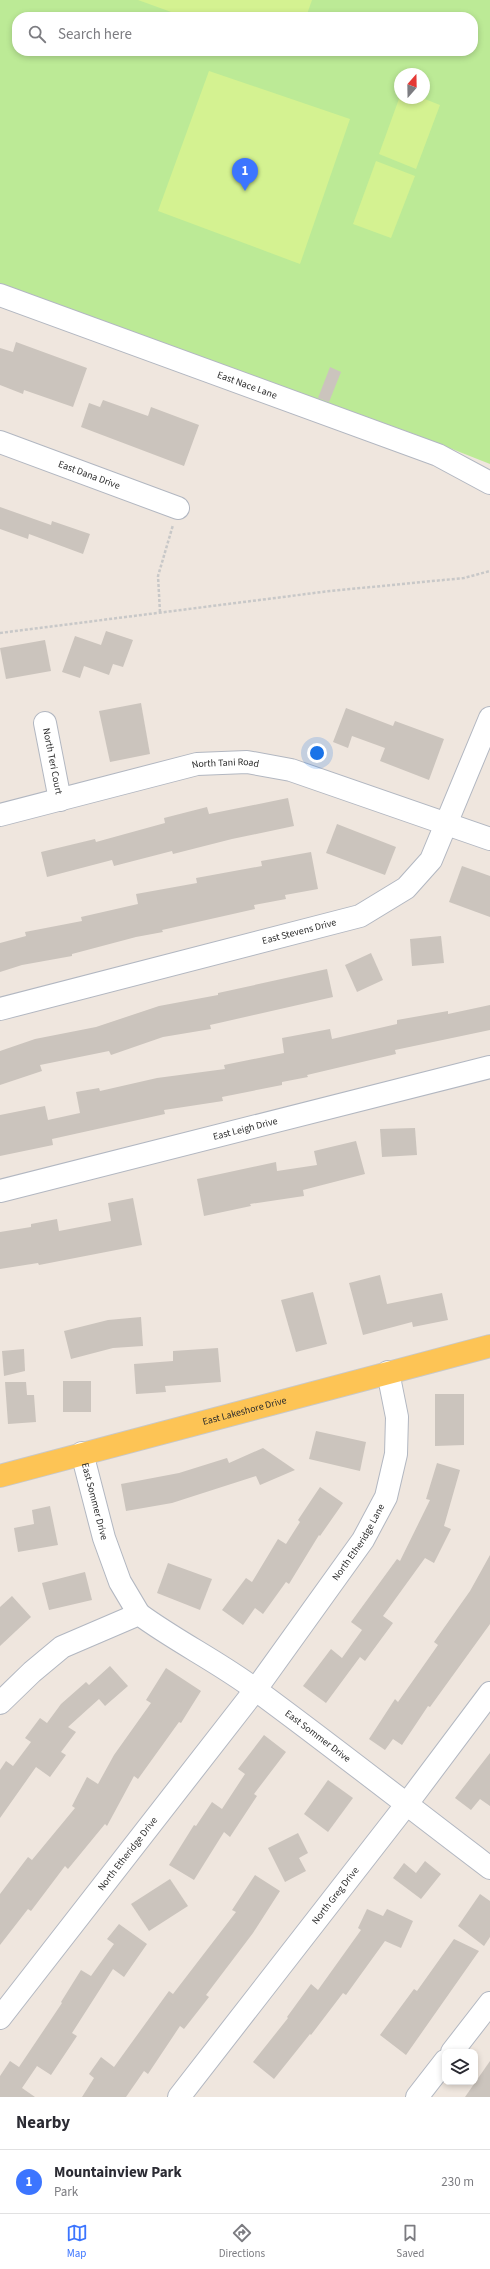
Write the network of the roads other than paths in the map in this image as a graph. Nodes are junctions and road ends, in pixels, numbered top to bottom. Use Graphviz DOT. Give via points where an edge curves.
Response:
graph roads {
  1 [pos="0,296"];
  2 [pos="0,442"];
  3 [pos="490,483"];
  4 [pos="178,508"];
  5 [pos="490,720"];
  6 [pos="45,724"];
  7 [pos="60,800"];
  8 [pos="0,815"];
  9 [pos="447,824"];
  10 [pos="490,839"];
  11 [pos="0,1009"];
  12 [pos="490,1067"];
  13 [pos="0,1191"];
  14 [pos="490,1346"];
  15 [pos="388,1372"];
  16 [pos="82,1453"];
  17 [pos="0,1476"];
  18 [pos="139,1614"];
  19 [pos="256,1689"];
  20 [pos="490,1693"];
  21 [pos="0,1703"];
  22 [pos="406,1804"];
  23 [pos="490,1868"];
  24 [pos="490,2003"];
  25 [pos="0,2018"];
  26 [pos="454,2049"];
  27 [pos="442,2065"];
  28 [pos="179,2097"];
  29 [pos="417,2097"];
  1 -- 3 [label="street, East Nace Lane" via="438,456"];
  2 -- 4 [label="street, East Dana Drive"];
  5 -- 9 [label="street, East Stevens Drive"];
  6 -- 7 [label="street, North Teri Court"];
  7 -- 8 [label="street, North Tani Road"];
  7 -- 9 [label="street, North Tani Road" via="197,764 247,762 291,770"];
  9 -- 10 [label="street"];
  9 -- 11 [label="street, East Stevens Drive" via="431,860 406,888 360,916"];
  12 -- 13 [label="street, East Leigh Drive"];
  14 -- 15 [label="main road, East Lakeshore Drive"];
  15 -- 16 [label="main road, East Lakeshore Drive"];
  15 -- 19 [label="street, North Etheridge Lane" via="398,1417 396,1454 386,1497 363,1540"];
  16 -- 17 [label="main road, East Lakeshore Drive"];
  16 -- 18 [label="street, East Sommer Drive" via="104,1538 120,1582"];
  18 -- 19 [label="street, East Sommer Drive" via="161,1631 207,1656"];
  18 -- 21 [label="street" via="62,1647"];
  19 -- 22 [label="street, East Sommer Drive"];
  19 -- 25 [label="street, North Etheridge Drive"];
  20 -- 22 [label="street, North Greg Drive"];
  22 -- 23 [label="street, East Sommer Drive"];
  22 -- 28 [label="street, North Greg Drive"];
  24 -- 26 [label="street"];
  27 -- 29 [label="street"];
}
